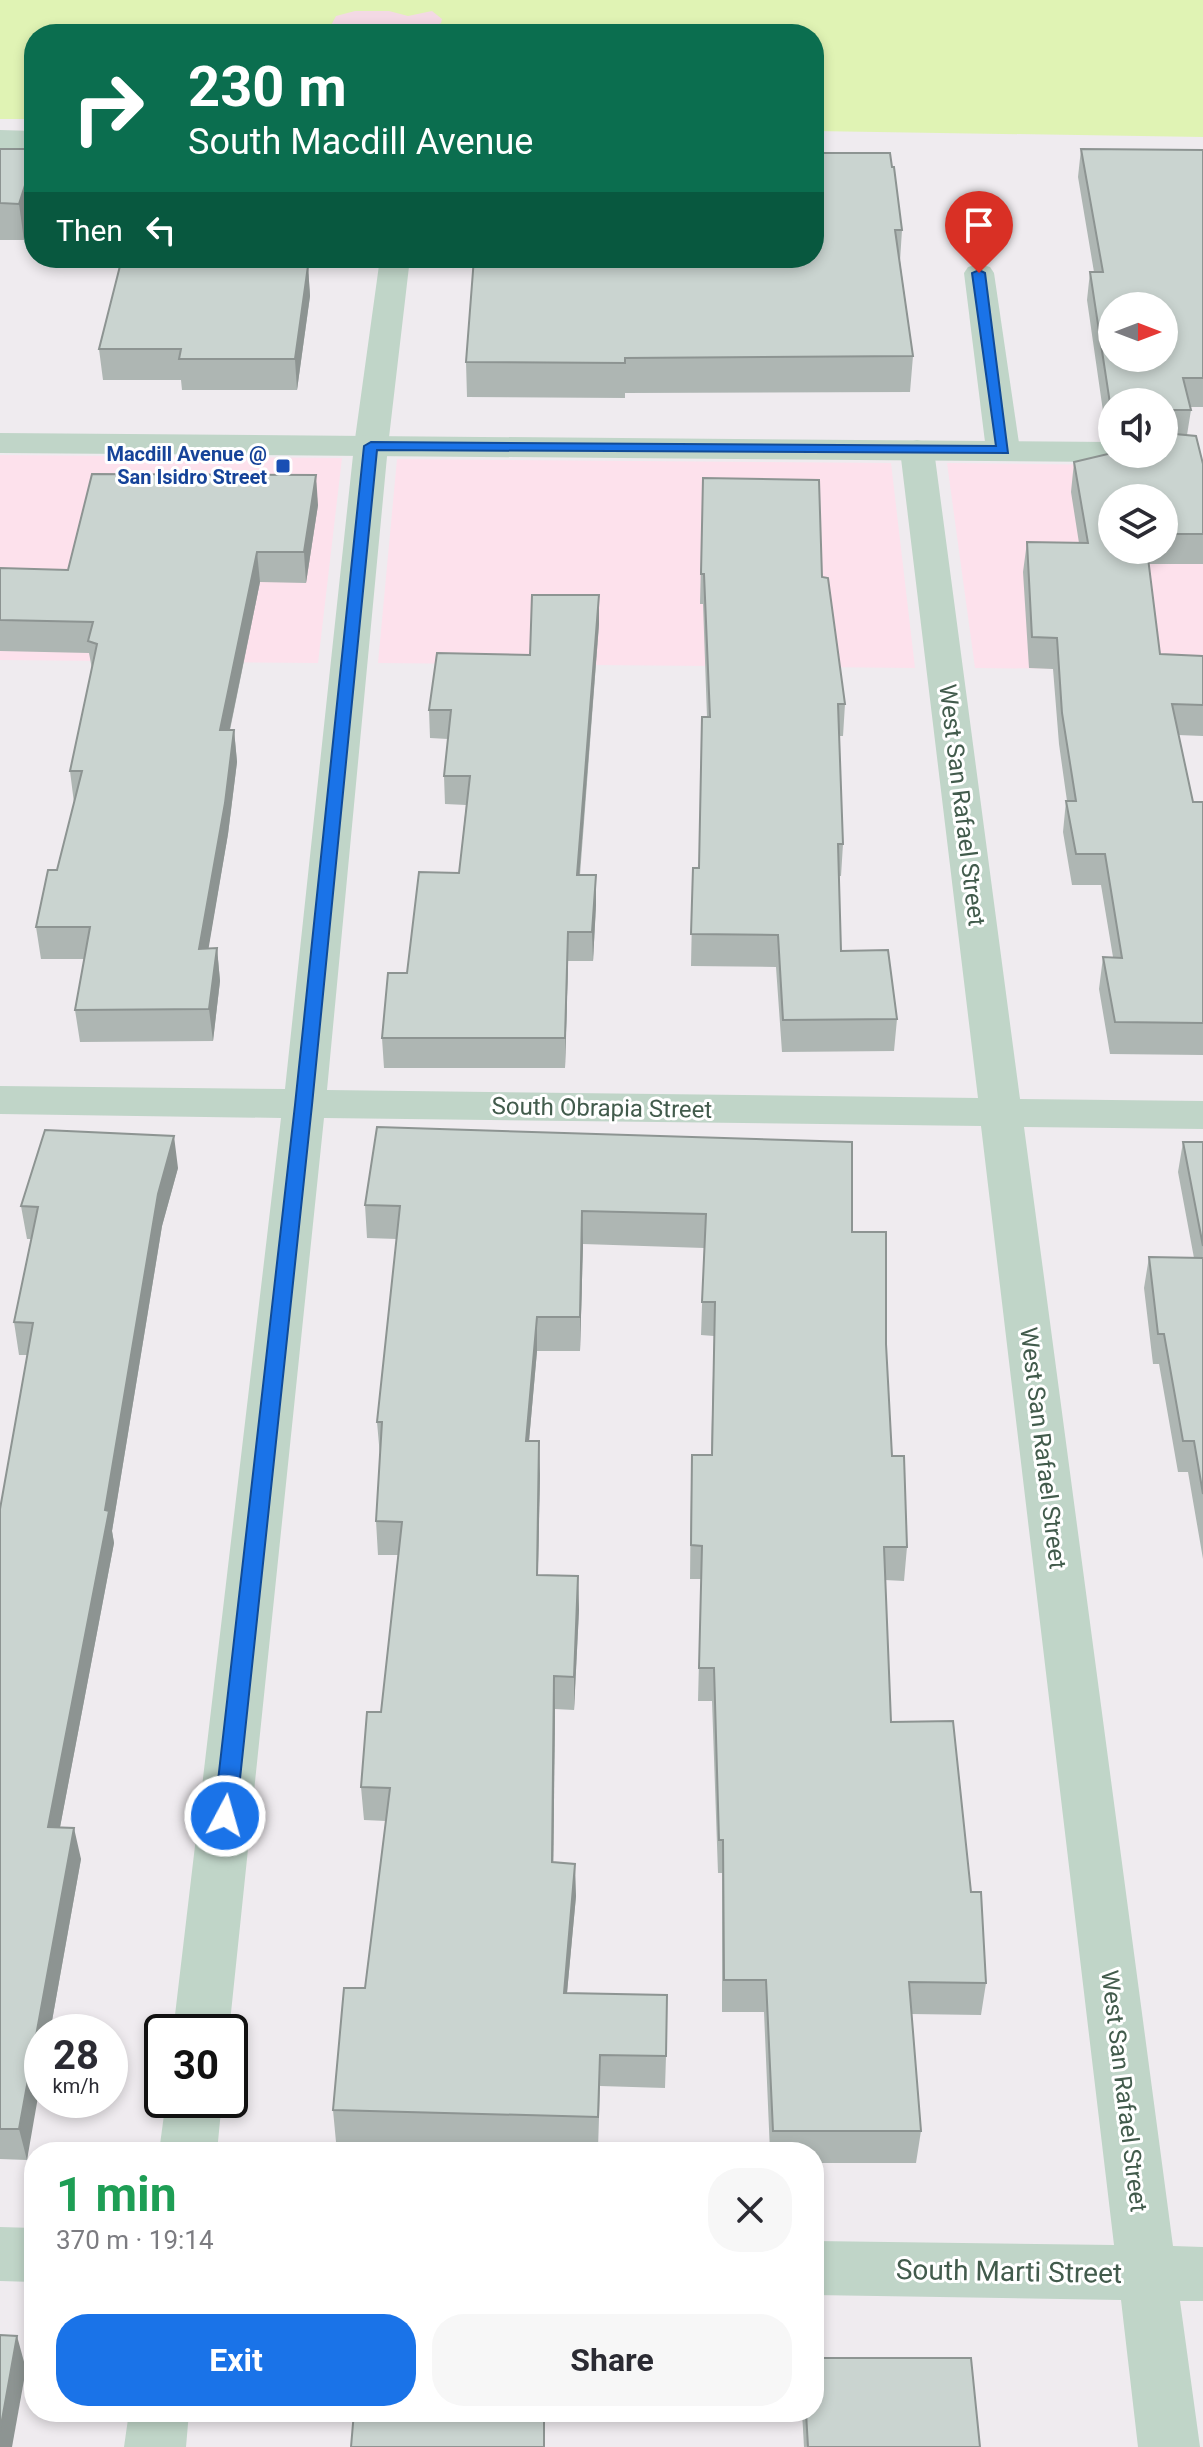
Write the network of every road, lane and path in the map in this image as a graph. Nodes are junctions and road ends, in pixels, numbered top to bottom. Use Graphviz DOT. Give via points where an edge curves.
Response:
graph roads {
  1 [pos="0,139"];
  2 [pos="24,140"];
  3 [pos="394,268"];
  4 [pos="979,273"];
  5 [pos="0,443"];
  6 [pos="371,446"];
  7 [pos="917,450"];
  8 [pos="1003,450"];
  9 [pos="1098,452"];
  10 [pos="0,1100"];
  11 [pos="304,1105"];
  12 [pos="1001,1112"];
  13 [pos="1203,1115"];
  14 [pos="203,2014"];
  15 [pos="192,2118"];
  16 [pos="189,2142"];
  17 [pos="0,2254"];
  18 [pos="24,2255"];
  19 [pos="824,2268"];
  20 [pos="1147,2273"];
  21 [pos="1203,2274"];
  22 [pos="158,2422"];
  23 [pos="155,2447"];
  24 [pos="1169,2447"];
  1 -- 2 [label="street"];
  3 -- 6 [label="street"];
  4 -- 8 [label="street"];
  5 -- 6 [label="street"];
  6 -- 7 [label="street"];
  6 -- 11 [label="street"];
  7 -- 8 [label="street"];
  7 -- 12 [label="street, West San Rafael Street"];
  8 -- 9 [label="street"];
  10 -- 11 [label="street, South Obrapia Street"];
  11 -- 12 [label="street, South Obrapia Street"];
  11 -- 14 [label="street"];
  12 -- 13 [label="street, South Obrapia Street"];
  12 -- 20 [label="street, West San Rafael Street"];
  15 -- 16 [label="street"];
  17 -- 18 [label="street"];
  19 -- 20 [label="street, South Marti Street"];
  20 -- 21 [label="street, South Marti Street"];
  20 -- 24 [label="street, West San Rafael Street"];
  22 -- 23 [label="street"];
}
